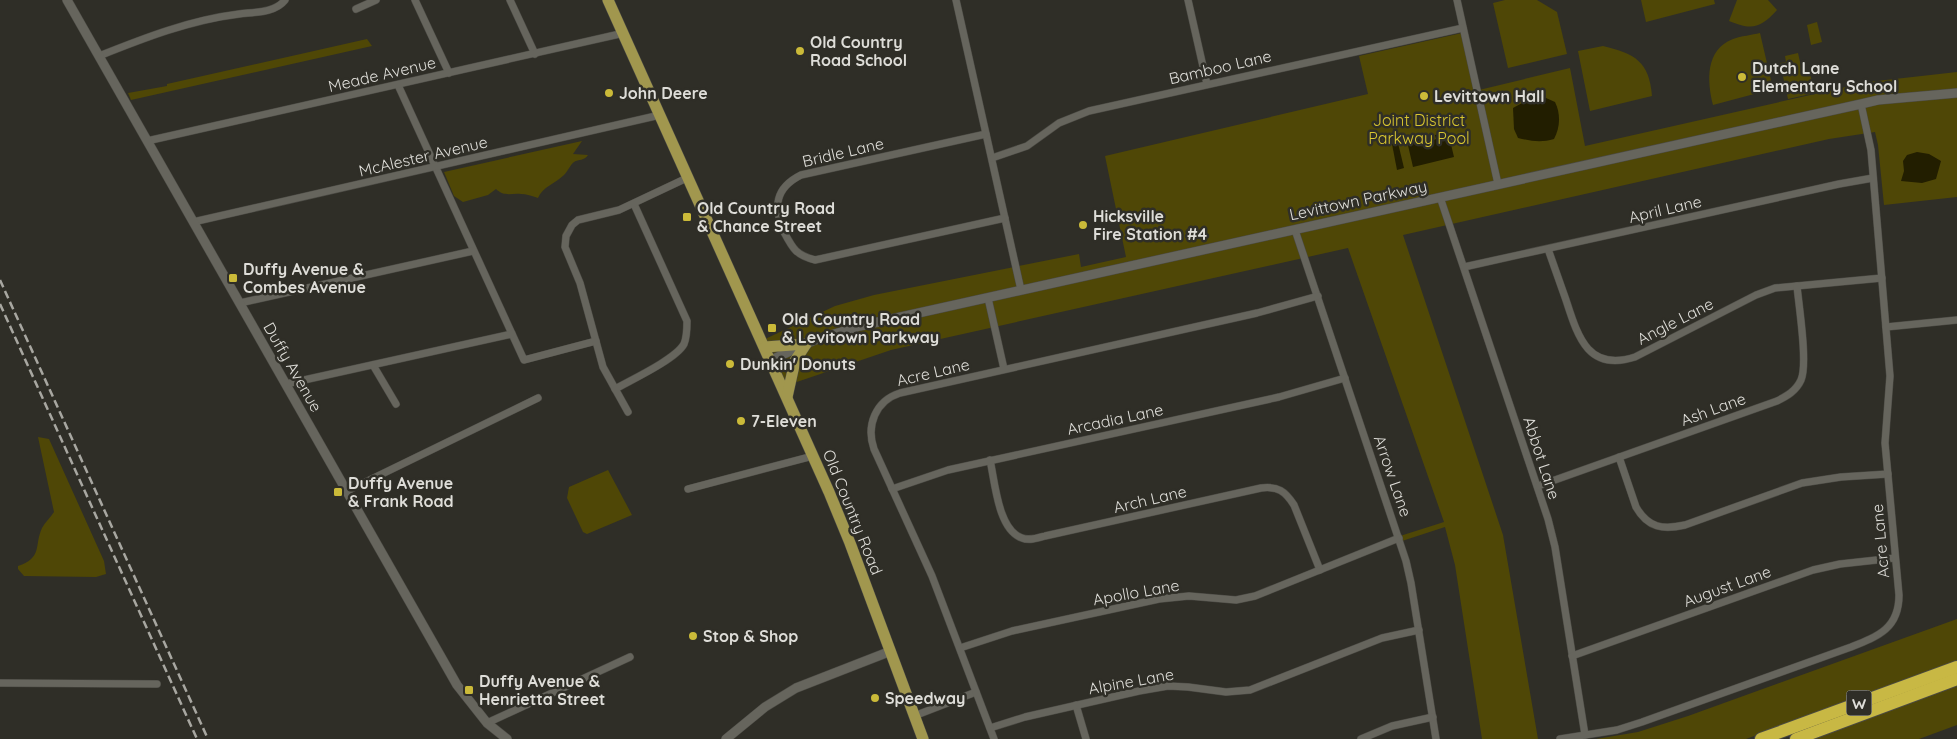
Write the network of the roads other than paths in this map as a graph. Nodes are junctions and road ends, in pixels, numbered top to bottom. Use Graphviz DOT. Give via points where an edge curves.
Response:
graph roads {
  1 [pos="67,0"];
  2 [pos="285,0"];
  3 [pos="376,0"];
  4 [pos="415,0"];
  5 [pos="510,0"];
  6 [pos="608,0"];
  7 [pos="956,0"];
  8 [pos="1188,0"];
  9 [pos="1457,0"];
  10 [pos="356,9"];
  11 [pos="1463,28"];
  12 [pos="624,33"];
  13 [pos="535,54"];
  14 [pos="99,56"];
  15 [pos="449,73"];
  16 [pos="1208,84"];
  17 [pos="398,85"];
  18 [pos="1957,93"];
  19 [pos="1861,104"];
  20 [pos="660,115"];
  21 [pos="986,134"];
  22 [pos="147,141"];
  23 [pos="992,158"];
  24 [pos="436,168"];
  25 [pos="689,177"];
  26 [pos="1873,178"];
  27 [pos="1498,184"];
  28 [pos="1440,197"];
  29 [pos="634,204"];
  30 [pos="1005,218"];
  31 [pos="193,222"];
  32 [pos="1295,230"];
  33 [pos="1548,249"];
  34 [pos="474,251"];
  35 [pos="1464,267"];
  36 [pos="1882,278"];
  37 [pos="1797,286"];
  38 [pos="1021,290"];
  39 [pos="1318,296"];
  40 [pos="988,298"];
  41 [pos="240,303"];
  42 [pos="1957,320"];
  43 [pos="1886,327"];
  44 [pos="512,334"];
  45 [pos="596,341"];
  46 [pos="806,344"];
  47 [pos="765,347"];
  48 [pos="770,360"];
  49 [pos="373,365"];
  50 [pos="1004,370"];
  51 [pos="1345,378"];
  52 [pos="286,384"];
  53 [pos="615,389"];
  54 [pos="787,397"];
  55 [pos="538,398"];
  56 [pos="396,404"];
  57 [pos="628,412"];
  58 [pos="813,456"];
  59 [pos="1618,457"];
  60 [pos="990,460"];
  61 [pos="1888,474"];
  62 [pos="1538,486"];
  63 [pos="688,488"];
  64 [pos="892,489"];
  65 [pos="346,491"];
  66 [pos="1399,538"];
  67 [pos="1895,558"];
  68 [pos="1320,570"];
  69 [pos="1419,630"];
  70 [pos="960,648"];
  71 [pos="890,651"];
  72 [pos="1572,656"];
  73 [pos="630,657"];
  74 [pos="1957,667"];
  75 [pos="1957,679"];
  76 [pos="0,683"];
  77 [pos="157,684"];
  78 [pos="976,692"];
  79 [pos="1076,705"];
  80 [pos="914,716"];
  81 [pos="1433,717"];
  82 [pos="487,723"];
  83 [pos="990,728"];
  84 [pos="1585,735"];
  85 [pos="507,739"];
  86 [pos="726,739"];
  87 [pos="923,739"];
  88 [pos="994,739"];
  89 [pos="1086,739"];
  90 [pos="1361,739"];
  91 [pos="1436,739"];
  92 [pos="1560,739"];
  93 [pos="1761,739"];
  94 [pos="1796,739"];
  1 -- 14 [label="street, Duffy Avenue"];
  2 -- 14 [label="street" via="273,9 189,24"];
  3 -- 10 [label="street"];
  4 -- 15 [label="street"];
  5 -- 13 [label="street"];
  6 -- 12 [label="main road, Old Country Road"];
  7 -- 21 [label="street"];
  8 -- 16 [label="street"];
  9 -- 11 [label="street"];
  11 -- 16 [label="street, Bamboo Lane"];
  11 -- 27 [label="street"];
  12 -- 13 [label="street, Meade Avenue"];
  12 -- 20 [label="main road, Old Country Road"];
  13 -- 15 [label="street, Meade Avenue"];
  14 -- 22 [label="street, Duffy Avenue"];
  15 -- 17 [label="street, Meade Avenue"];
  16 -- 23 [label="street, Bamboo Lane" via="1089,111 1059,123 1027,146"];
  17 -- 22 [label="street, Meade Avenue"];
  17 -- 24 [label="street"];
  18 -- 19 [label="street, Levittown Parkway"];
  19 -- 26 [label="street, Acre Lane" via="1871,150"];
  19 -- 27 [label="street, Levittown Parkway"];
  20 -- 24 [label="street, McAlester Avenue"];
  20 -- 25 [label="main road, Old Country Road"];
  21 -- 23 [label="street"];
  21 -- 30 [label="street, Bridle Lane" via="801,176 784,187 777,213 795,251 815,260"];
  22 -- 31 [label="street, Duffy Avenue"];
  23 -- 30 [label="street"];
  24 -- 31 [label="street, McAlester Avenue"];
  24 -- 34 [label="street"];
  25 -- 29 [label="street"];
  25 -- 47 [label="main road, Old Country Road"];
  26 -- 33 [label="street, April Lane"];
  26 -- 36 [label="street, Acre Lane"];
  27 -- 28 [label="street, Levittown Parkway"];
  28 -- 32 [label="street, Levittown Parkway"];
  28 -- 35 [label="street, Abbot Lane"];
  29 -- 45 [label="street" via="578,220 566,236 565,248 580,283"];
  29 -- 53 [label="street" via="687,321 687,335 676,354"];
  30 -- 38 [label="street"];
  31 -- 41 [label="street, Duffy Avenue"];
  32 -- 38 [label="street, Levittown Parkway"];
  32 -- 39 [label="street, Arrow Lane"];
  33 -- 35 [label="street, April Lane"];
  33 -- 37 [label="street, Angle Lane" via="1576,332 1592,354 1608,360 1635,357 1756,294"];
  34 -- 41 [label="street"];
  34 -- 44 [label="street"];
  35 -- 62 [label="street, Abbot Lane"];
  36 -- 37 [label="street, Angle Lane"];
  36 -- 43 [label="street, Acre Lane"];
  37 -- 59 [label="street, Ash Lane" via="1804,365 1801,380 1792,392"];
  38 -- 40 [label="street, Levittown Parkway"];
  39 -- 50 [label="street, Acre Lane" via="1257,313"];
  39 -- 51 [label="street, Arrow Lane"];
  40 -- 46 [label="street, Levittown Parkway" via="860,326"];
  40 -- 50 [label="street"];
  41 -- 52 [label="street, Duffy Avenue"];
  42 -- 43 [label="street"];
  43 -- 61 [label="street, Acre Lane" via="1891,383 1885,431"];
  44 -- 45 [label="street" via="524,360"];
  44 -- 49 [label="street"];
  45 -- 53 [label="street" via="603,367"];
  46 -- 47 [label="main road"];
  46 -- 48 [label="street, Levittown Parkway"];
  46 -- 54 [label="main road" via="795,361"];
  47 -- 48 [label="main road, Old Country Road"];
  48 -- 54 [label="main road, Old Country Road"];
  49 -- 52 [label="street"];
  49 -- 56 [label="street"];
  50 -- 64 [label="street, Acre Lane" via="900,393 882,404 871,422 871,441"];
  51 -- 60 [label="street, Arcadia Lane" via="1279,396"];
  51 -- 66 [label="street, Arrow Lane"];
  52 -- 65 [label="street, Duffy Avenue"];
  53 -- 57 [label="street"];
  54 -- 58 [label="main road, Old Country Road"];
  55 -- 65 [label="street"];
  58 -- 63 [label="street"];
  58 -- 71 [label="main road, Old Country Road" via="849,539"];
  59 -- 61 [label="street" via="1640,514 1653,524 1670,528 1802,483"];
  59 -- 62 [label="street, Ash Lane"];
  60 -- 64 [label="street, Arcadia Lane"];
  60 -- 68 [label="street, Arch Lane" via="1003,518 1014,534 1024,539 1261,488 1279,488 1294,505"];
  61 -- 67 [label="street, Acre Lane"];
  62 -- 72 [label="street, Abbot Lane" via="1555,547"];
  64 -- 70 [label="street, Acre Lane" via="932,576"];
  65 -- 82 [label="street, Duffy Avenue" via="456,683"];
  66 -- 68 [label="street, Apollo Lane"];
  66 -- 69 [label="street, Arrow Lane"];
  67 -- 72 [label="street, August Lane" via="1813,570"];
  67 -- 84 [label="street, Acre Lane" via="1899,604 1891,624 1877,637 1642,722"];
  68 -- 70 [label="street, Apollo Lane" via="1244,599 1189,596 1159,599 1012,631"];
  69 -- 79 [label="street, Alpine Lane" via="1382,638 1250,690 1226,692 1168,686"];
  69 -- 81 [label="street, Arrow Lane"];
  70 -- 78 [label="street, Acre Lane"];
  71 -- 80 [label="main road, Old Country Road"];
  71 -- 86 [label="street" via="796,688 764,707"];
  72 -- 84 [label="street, Abbot Lane"];
  73 -- 82 [label="street"];
  74 -- 93 [label="highway, W"];
  75 -- 94 [label="highway, W"];
  76 -- 77 [label="street"];
  78 -- 80 [label="street"];
  78 -- 83 [label="street, Acre Lane"];
  79 -- 83 [label="street, Alpine Lane"];
  79 -- 89 [label="street"];
  80 -- 87 [label="main road, Old Country Road"];
  81 -- 90 [label="street" via="1392,726"];
  81 -- 91 [label="street, Arrow Lane"];
  82 -- 85 [label="street, Duffy Avenue"];
  83 -- 88 [label="street, Acre Lane"];
  84 -- 92 [label="street, Acre Lane"];
}
